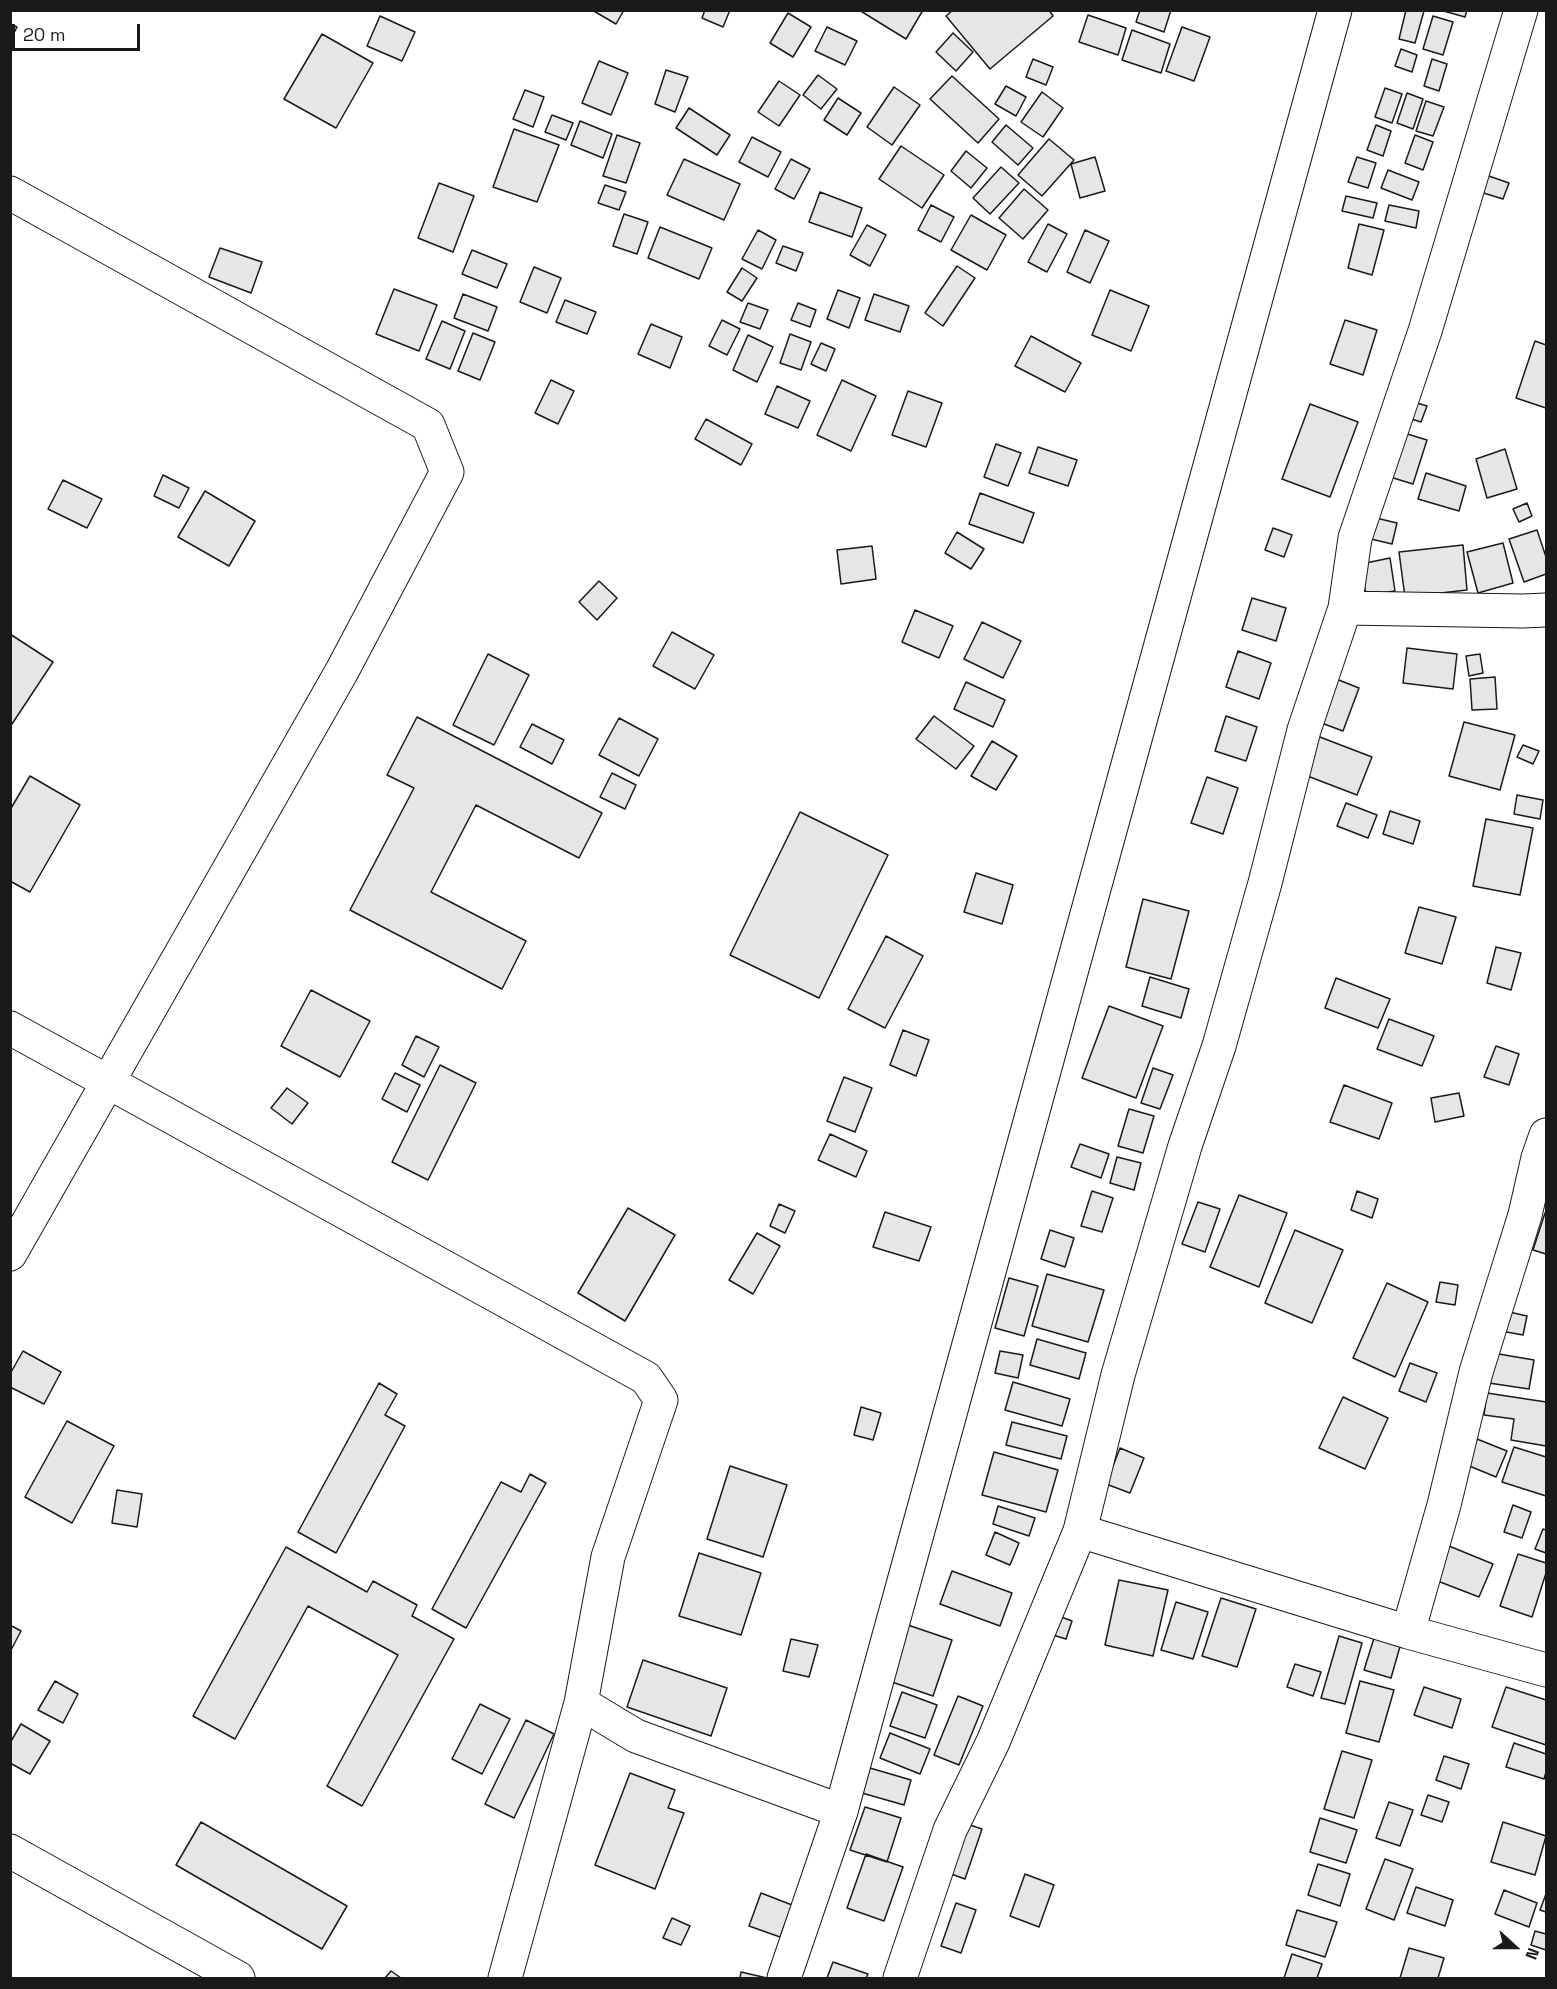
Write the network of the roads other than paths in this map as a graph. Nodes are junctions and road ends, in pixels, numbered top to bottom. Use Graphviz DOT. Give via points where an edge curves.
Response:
graph roads {
  1 [pos="1335,10"];
  2 [pos="1521,10"];
  3 [pos="10,193"];
  4 [pos="1345,608"];
  5 [pos="1546,610"];
  6 [pos="10,1028"];
  7 [pos="108,1081"];
  8 [pos="1546,1135"];
  9 [pos="10,1254"];
  10 [pos="1080,1531"];
  11 [pos="1408,1632"];
  12 [pos="1546,1670"];
  13 [pos="581,1703"];
  14 [pos="841,1811"];
  15 [pos="10,1851"];
  16 [pos="238,1978"];
  17 [pos="505,1978"];
  18 [pos="784,1978"];
  19 [pos="900,1978"];
  1 -- 14 [label="street"];
  2 -- 4 [label="street" via="1425,331 1355,538"];
  3 -- 7 [label="street" via="428,425 447,472 342,671"];
  4 -- 5 [label="street"];
  4 -- 10 [label="street" via="1304,730 1219,1046 1185,1146 1118,1375"];
  6 -- 7 [label="street"];
  7 -- 9 [label="street"];
  7 -- 13 [label="street" via="646,1378 661,1400 608,1557"];
  8 -- 11 [label="street" via="1476,1372"];
  10 -- 11 [label="street"];
  10 -- 19 [label="street" via="993,1742 950,1830"];
  11 -- 12 [label="street"];
  13 -- 14 [label="street" via="636,1736"];
  13 -- 17 [label="street"];
  14 -- 18 [label="street"];
  15 -- 16 [label="street"];
}
